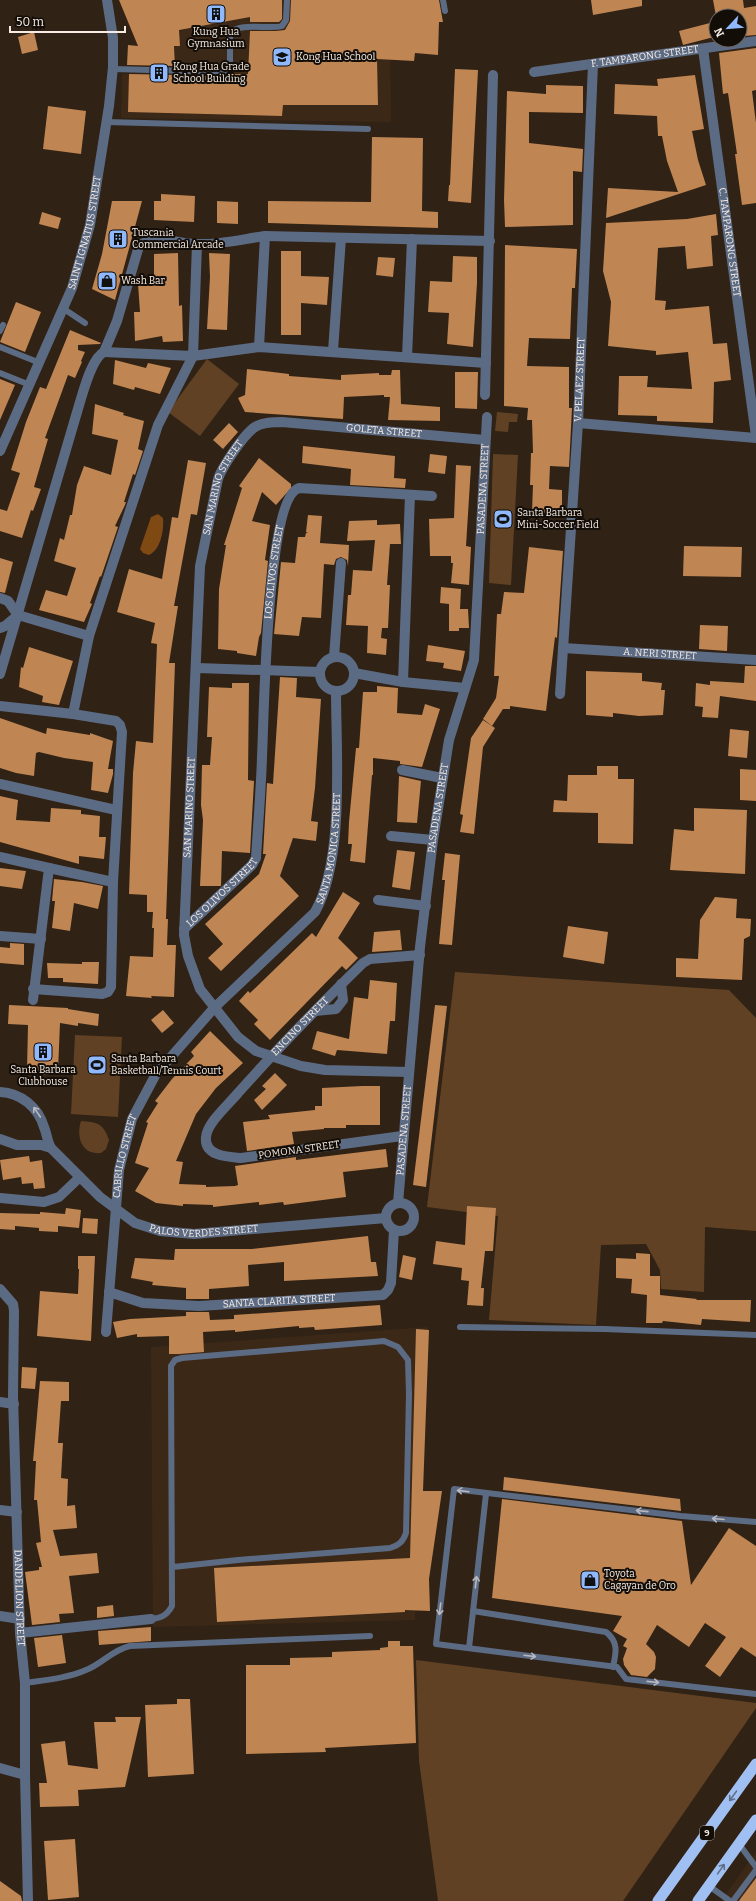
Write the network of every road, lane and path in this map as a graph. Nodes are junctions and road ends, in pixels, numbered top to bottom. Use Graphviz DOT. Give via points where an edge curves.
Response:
graph roads {
  1 [pos="107,0"];
  2 [pos="287,0"];
  3 [pos="443,0"];
  4 [pos="445,11"];
  5 [pos="756,41"];
  6 [pos="703,49"];
  7 [pos="593,64"];
  8 [pos="113,69"];
  9 [pos="534,72"];
  10 [pos="493,75"];
  11 [pos="106,122"];
  12 [pos="368,129"];
  13 [pos="264,236"];
  14 [pos="341,238"];
  15 [pos="412,239"];
  16 [pos="490,241"];
  17 [pos="197,244"];
  18 [pos="64,310"];
  19 [pos="85,322"];
  20 [pos="0,347"];
  21 [pos="259,347"];
  22 [pos="333,351"];
  23 [pos="104,352"];
  24 [pos="193,356"];
  25 [pos="407,357"];
  26 [pos="40,363"];
  27 [pos="486,363"];
  28 [pos="0,373"];
  29 [pos="30,385"];
  30 [pos="485,395"];
  31 [pos="487,417"];
  32 [pos="282,422"];
  33 [pos="578,423"];
  34 [pos="756,437"];
  35 [pos="486,440"];
  36 [pos="0,451"];
  37 [pos="410,495"];
  38 [pos="432,496"];
  39 [pos="341,563"];
  40 [pos="0,598"];
  41 [pos="18,615"];
  42 [pos="0,628"];
  43 [pos="89,636"];
  44 [pos="563,648"];
  45 [pos="334,657"];
  46 [pos="756,660"];
  47 [pos="197,668"];
  48 [pos="264,671"];
  49 [pos="320,672"];
  50 [pos="0,674"];
  51 [pos="354,674"];
  52 [pos="403,682"];
  53 [pos="465,688"];
  54 [pos="336,691"];
  55 [pos="560,694"];
  56 [pos="0,706"];
  57 [pos="73,714"];
  58 [pos="402,770"];
  59 [pos="442,778"];
  60 [pos="0,784"];
  61 [pos="116,810"];
  62 [pos="391,836"];
  63 [pos="433,840"];
  64 [pos="0,858"];
  65 [pos="49,868"];
  66 [pos="113,882"];
  67 [pos="378,900"];
  68 [pos="426,906"];
  69 [pos="184,929"];
  70 [pos="0,936"];
  71 [pos="41,939"];
  72 [pos="420,955"];
  73 [pos="33,989"];
  74 [pos="33,1000"];
  75 [pos="214,1008"];
  76 [pos="271,1056"];
  77 [pos="408,1072"];
  78 [pos="0,1092"];
  79 [pos="402,1136"];
  80 [pos="206,1138"];
  81 [pos="0,1139"];
  82 [pos="52,1148"];
  83 [pos="80,1176"];
  84 [pos="0,1198"];
  85 [pos="398,1203"];
  86 [pos="116,1209"];
  87 [pos="386,1218"];
  88 [pos="394,1230"];
  89 [pos="109,1292"];
  90 [pos="4,1293"];
  91 [pos="460,1327"];
  92 [pos="106,1332"];
  93 [pos="756,1335"];
  94 [pos="0,1402"];
  95 [pos="14,1404"];
  96 [pos="486,1494"];
  97 [pos="0,1510"];
  98 [pos="17,1512"];
  99 [pos="756,1522"];
  100 [pos="173,1567"];
  101 [pos="473,1611"];
  102 [pos="0,1616"];
  103 [pos="20,1619"];
  104 [pos="151,1619"];
  105 [pos="20,1633"];
  106 [pos="370,1636"];
  107 [pos="469,1648"];
  108 [pos="613,1667"];
  109 [pos="25,1683"];
  110 [pos="756,1694"];
  111 [pos="756,1764"];
  112 [pos="0,1768"];
  113 [pos="25,1775"];
  114 [pos="756,1820"];
  115 [pos="739,1844"];
  116 [pos="756,1867"];
  117 [pos="756,1870"];
  118 [pos="709,1886"];
  119 [pos="28,1901"];
  120 [pos="658,1901"];
  121 [pos="698,1901"];
  122 [pos="730,1901"];
  123 [pos="733,1901"];
  1 -- 8 [label="street, SAINT IGNATIUS STREET" via="113,38"];
  2 -- 8 [label="lane" via="286,20 282,26 241,28 232,31 230,68 226,72"];
  3 -- 4 [label="lane"];
  5 -- 6 [label="street, F. TAMPARONG STREET"];
  6 -- 7 [label="street, F. TAMPARONG STREET"];
  6 -- 34 [label="street, C. TAMPARONG STREET"];
  7 -- 9 [label="street, F. TAMPARONG STREET"];
  7 -- 33 [label="street, V. PELAEZ STREET"];
  8 -- 11 [label="street, SAINT IGNATIUS STREET"];
  10 -- 16 [label="street"];
  11 -- 12 [label="lane"];
  11 -- 18 [label="street, SAINT IGNATIUS STREET" via="90,225"];
  13 -- 14 [label="street"];
  13 -- 17 [label="street"];
  13 -- 21 [label="street"];
  14 -- 15 [label="street"];
  14 -- 22 [label="street"];
  15 -- 16 [label="street"];
  15 -- 25 [label="street"];
  16 -- 27 [label="street"];
  17 -- 23 [label="street" via="153,240 139,246 117,321"];
  17 -- 24 [label="street"];
  18 -- 19 [label="lane"];
  18 -- 26 [label="street, SAINT IGNATIUS STREET"];
  20 -- 26 [label="lane"];
  21 -- 22 [label="street"];
  21 -- 24 [label="street"];
  22 -- 25 [label="street"];
  23 -- 24 [label="street"];
  23 -- 41 [label="street" via="100,354 91,371 80,402"];
  24 -- 43 [label="street" via="158,425"];
  25 -- 27 [label="street"];
  26 -- 29 [label="street, SAINT IGNATIUS STREET"];
  27 -- 30 [label="street"];
  28 -- 29 [label="lane"];
  29 -- 36 [label="street, SAINT IGNATIUS STREET"];
  31 -- 35 [label="street, PASADENA STREET"];
  32 -- 35 [label="street, GOLETA STREET"];
  32 -- 47 [label="street, SAN MARINO STREET" via="272,422 249,432 220,474 201,560"];
  33 -- 34 [label="street"];
  33 -- 44 [label="street, V. PELAEZ STREET"];
  35 -- 53 [label="street, PASADENA STREET" via="474,660"];
  37 -- 38 [label="street, LOS OLIVOS STREET"];
  37 -- 48 [label="street, LOS OLIVOS STREET" via="299,488 291,494 285,508 272,575"];
  37 -- 52 [label="street"];
  39 -- 45 [label="street"];
  40 -- 41 [label="street" via="8,601"];
  41 -- 42 [label="street"];
  41 -- 43 [label="street"];
  41 -- 50 [label="street"];
  43 -- 57 [label="street"];
  44 -- 46 [label="street, A. NERI STREET"];
  44 -- 55 [label="street, V. PELAEZ STREET"];
  45 -- 49 [label="street" via="325,662"];
  45 -- 51 [label="street" via="347,659"];
  47 -- 48 [label="street"];
  47 -- 69 [label="street, SAN MARINO STREET"];
  48 -- 49 [label="street"];
  48 -- 69 [label="street, LOS OLIVOS STREET" via="256,860"];
  49 -- 54 [label="street" via="322,683"];
  51 -- 52 [label="street"];
  51 -- 54 [label="street" via="346,689"];
  52 -- 53 [label="street"];
  53 -- 59 [label="street, PASADENA STREET" via="449,740"];
  54 -- 75 [label="street, SANTA MONICA STREET" via="334,833 330,873 322,898 315,912"];
  56 -- 57 [label="street"];
  57 -- 61 [label="street" via="116,721 120,725 122,732"];
  58 -- 59 [label="street"];
  59 -- 63 [label="street, PASADENA STREET"];
  60 -- 61 [label="street"];
  61 -- 66 [label="street"];
  62 -- 63 [label="street"];
  63 -- 68 [label="street, PASADENA STREET"];
  64 -- 65 [label="street"];
  65 -- 66 [label="street"];
  65 -- 71 [label="street"];
  66 -- 73 [label="street" via="110,990 102,994"];
  67 -- 68 [label="street"];
  68 -- 72 [label="street, PASADENA STREET"];
  69 -- 75 [label="street, SAN MARINO STREET" via="184,942 195,978"];
  70 -- 71 [label="street"];
  71 -- 73 [label="street"];
  72 -- 76 [label="street, ENCINO STREET" via="370,959 363,963"];
  72 -- 77 [label="street, PASADENA STREET"];
  73 -- 74 [label="street"];
  75 -- 76 [label="street, SAN MARINO STREET" via="238,1037 256,1051"];
  75 -- 86 [label="street, CABRILLO STREET" via="156,1074 132,1119 119,1170"];
  76 -- 77 [label="street, SAN MARINO STREET" via="311,1069"];
  76 -- 80 [label="street, ENCINO STREET" via="212,1124"];
  77 -- 79 [label="street, PASADENA STREET"];
  82 -- 78 [label="street, PALOS VERDES STREET, one-way" via="42,1121 32,1106 17,1095"];
  79 -- 80 [label="street, POMONA STREET" via="241,1158 223,1156 211,1151"];
  79 -- 85 [label="street, PASADENA STREET"];
  81 -- 82 [label="street" via="17,1145 45,1145"];
  82 -- 83 [label="street, PALOS VERDES STREET"];
  83 -- 84 [label="street" via="58,1197 44,1202"];
  83 -- 86 [label="street, PALOS VERDES STREET"];
  85 -- 87 [label="street" via="388,1210"];
  85 -- 88 [label="street" via="409,1206 415,1219 411,1228 398,1232"];
  86 -- 87 [label="street, PALOS VERDES STREET" via="135,1223 149,1229 173,1233"];
  86 -- 89 [label="street, CABRILLO STREET"];
  87 -- 88 [label="street"];
  88 -- 89 [label="street, SANTA CLARITA STREET" via="391,1284 382,1295 199,1306 142,1303"];
  89 -- 92 [label="street, CABRILLO STREET"];
  90 -- 95 [label="street, DANDELION STREET" via="13,1304 14,1311"];
  91 -- 93 [label="lane"];
  94 -- 95 [label="street"];
  95 -- 98 [label="street, DANDELION STREET"];
  99 -- 96 [label="lane, one-way"];
  101 -- 96 [label="lane, one-way"];
  96 -- 107 [label="lane, one-way" via="454,1490 436,1644"];
  97 -- 98 [label="street"];
  98 -- 103 [label="street, DANDELION STREET"];
  100 -- 100 [label="lane" via="170,1413 171,1366 175,1360 384,1341 398,1347 408,1360 409,1394 406,1533 398,1546"];
  100 -- 104 [label="lane" via="172,1606 168,1614 159,1619"];
  101 -- 107 [label="lane"];
  101 -- 108 [label="lane" via="606,1632 615,1642"];
  102 -- 103 [label="street"];
  103 -- 105 [label="street, DANDELION STREET"];
  104 -- 105 [label="street"];
  105 -- 109 [label="street, DANDELION STREET"];
  106 -- 109 [label="lane" via="130,1646 121,1648 77,1674"];
  107 -- 108 [label="lane, one-way"];
  108 -- 110 [label="lane, one-way" via="617,1667 626,1679"];
  109 -- 113 [label="street, DANDELION STREET"];
  111 -- 120 [label="highway, 9, one-way"];
  112 -- 113 [label="street"];
  113 -- 119 [label="street, DANDELION STREET"];
  114 -- 115 [label="highway"];
  115 -- 116 [label="lane"];
  118 -- 115 [label="highway, one-way"];
  117 -- 123 [label="lane"];
  118 -- 121 [label="highway"];
  118 -- 122 [label="lane"];
}
